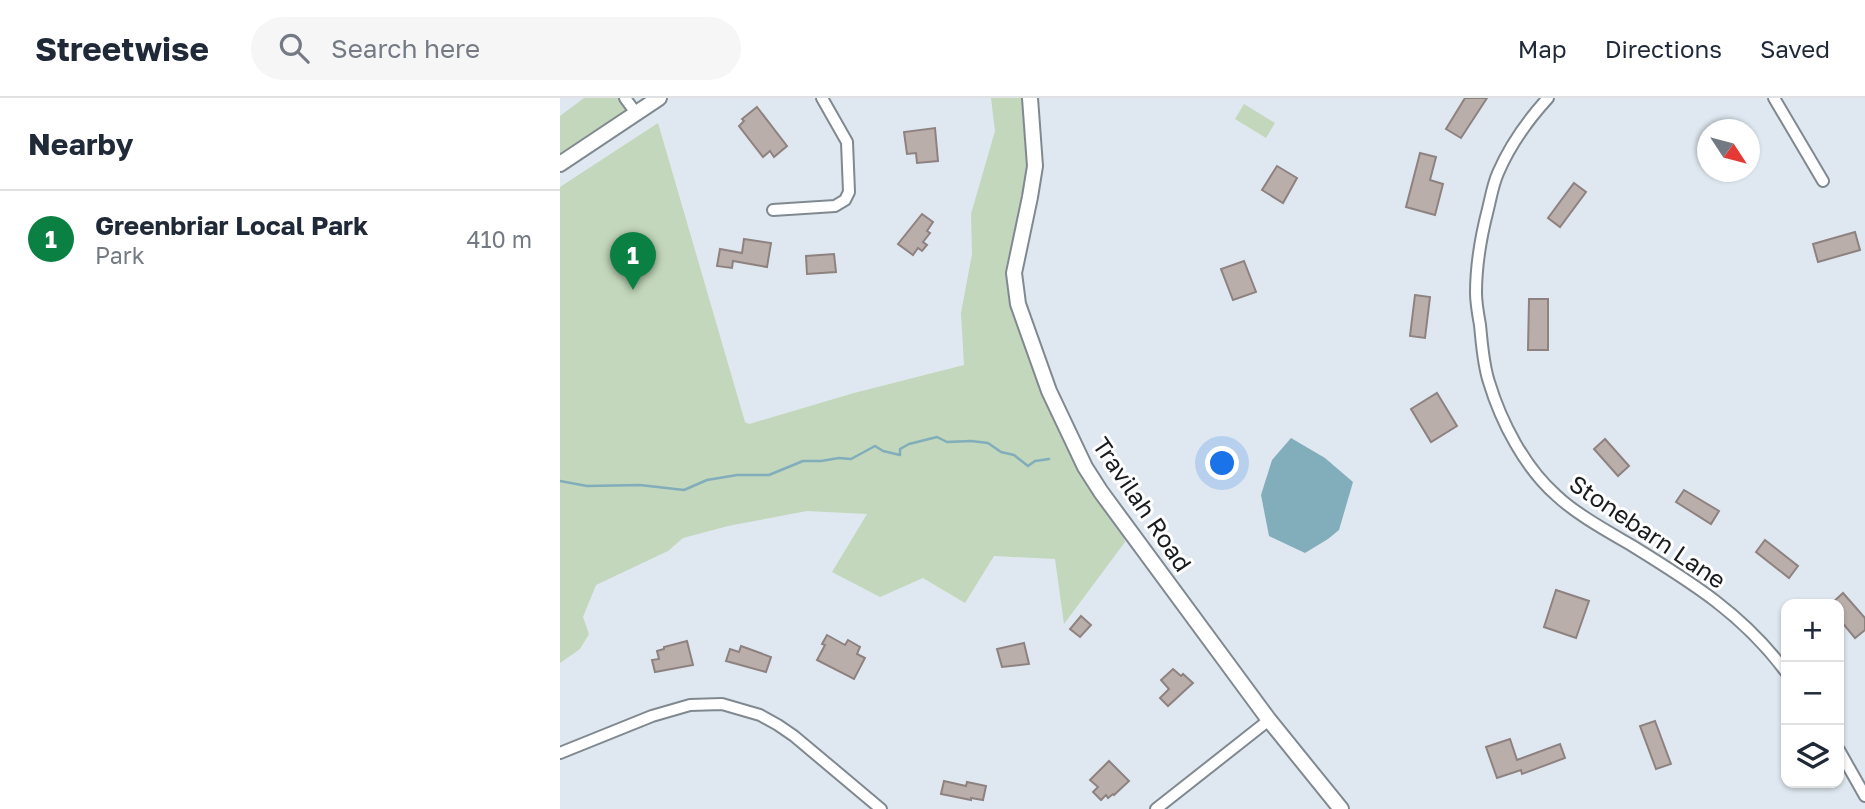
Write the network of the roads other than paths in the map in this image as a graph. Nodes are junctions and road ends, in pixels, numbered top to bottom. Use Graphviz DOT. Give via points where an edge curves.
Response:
graph roads {
  1 [pos="625,98"];
  2 [pos="659,98"];
  3 [pos="822,98"];
  4 [pos="1030,98"];
  5 [pos="1548,98"];
  6 [pos="1774,98"];
  7 [pos="636,113"];
  8 [pos="560,164"];
  9 [pos="1823,181"];
  10 [pos="773,210"];
  11 [pos="1781,665"];
  12 [pos="1269,720"];
  13 [pos="560,753"];
  14 [pos="1844,759"];
  15 [pos="1865,796"];
  16 [pos="881,809"];
  17 [pos="1156,809"];
  18 [pos="1341,809"];
  1 -- 7 [label="street"];
  2 -- 7 [label="main road"];
  3 -- 10 [label="street" via="847,142 849,192 845,201 835,206"];
  4 -- 12 [label="main road, Travilah Road" via="1035,166 1014,273 1018,304 1049,391 1084,467"];
  5 -- 11 [label="street, Stonebarn Lane" via="1512,144 1497,176 1481,234 1476,293 1489,383 1525,460 1557,497 1704,592 1752,632"];
  6 -- 9 [label="street"];
  7 -- 8 [label="main road"];
  12 -- 17 [label="street"];
  12 -- 18 [label="main road, Travilah Road"];
  13 -- 16 [label="street" via="652,716 690,705 722,704 778,724"];
  14 -- 15 [label="street"];
}
